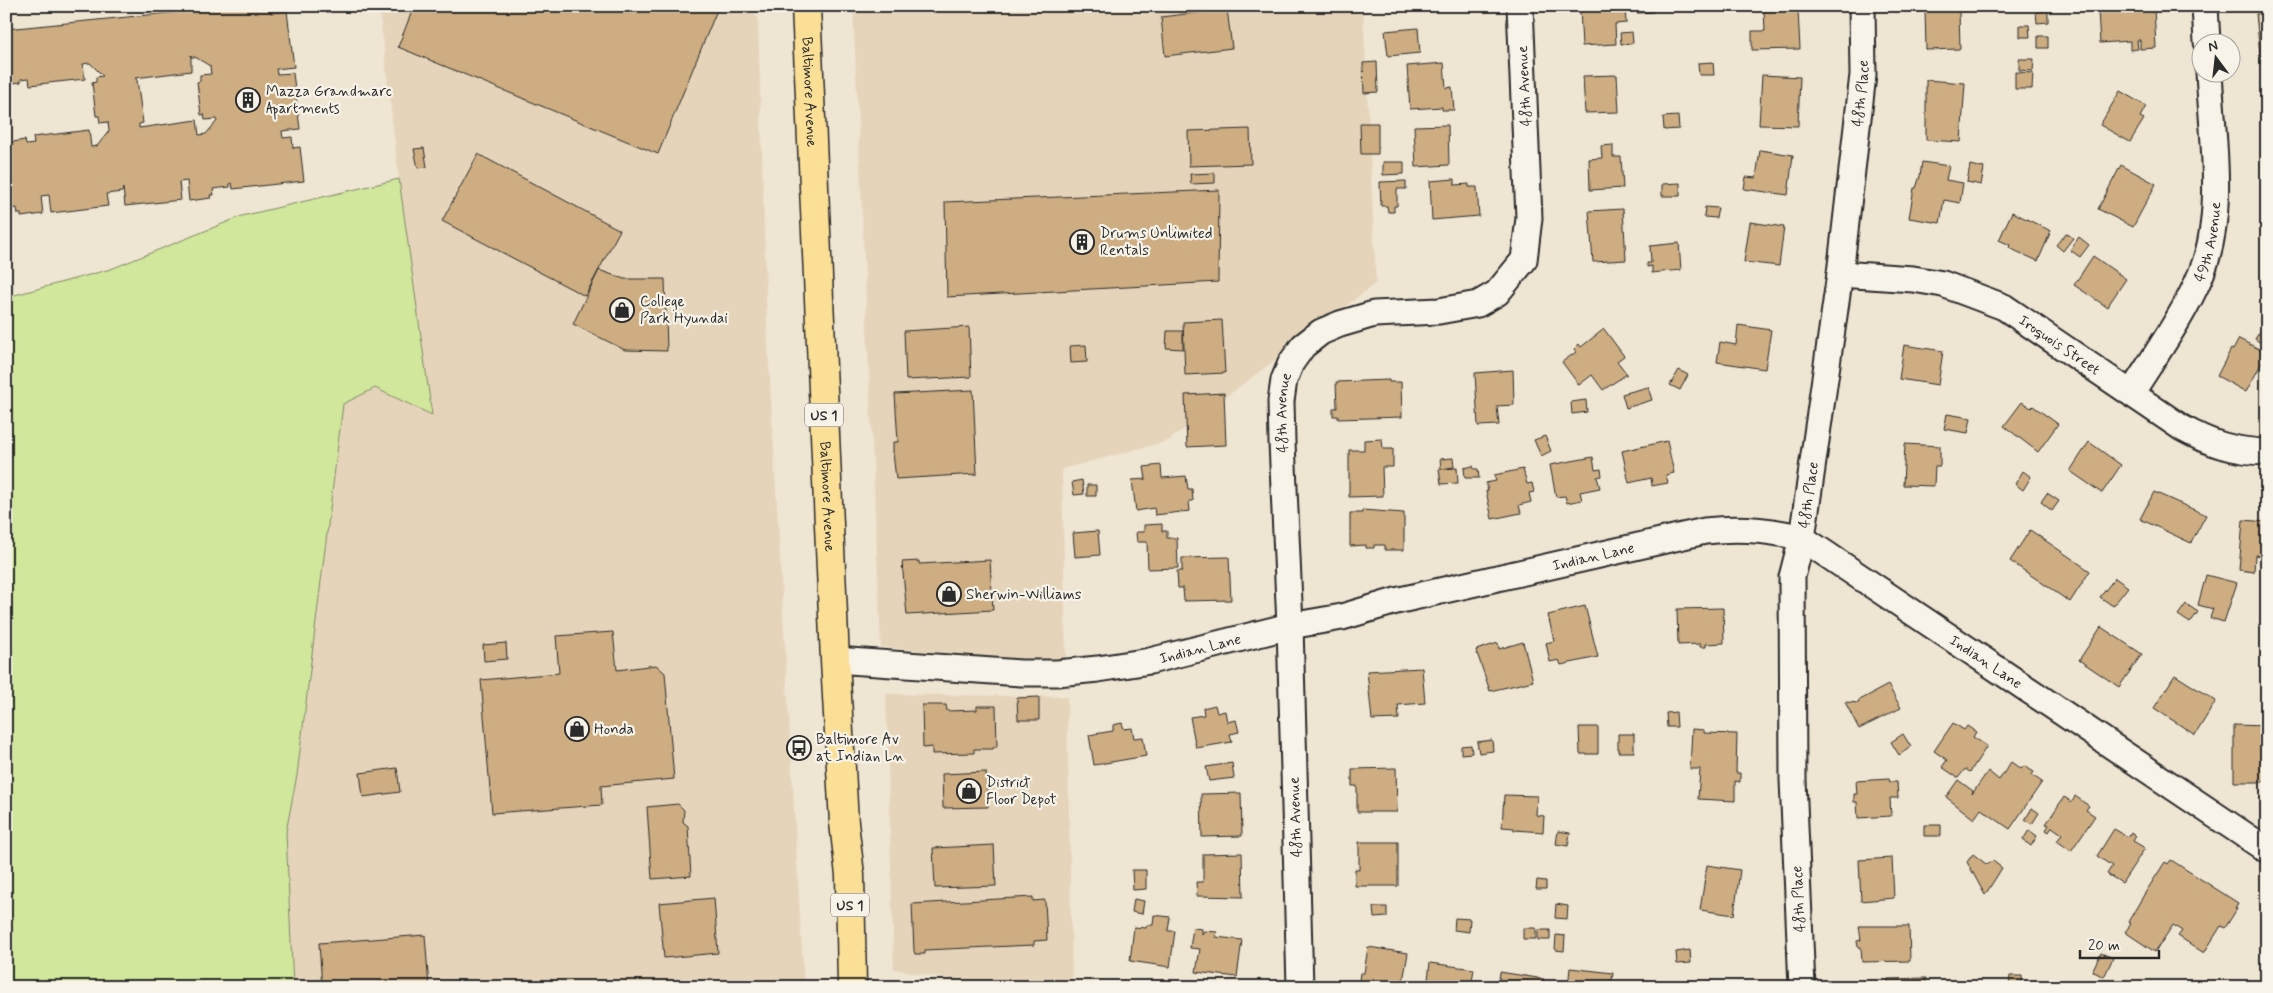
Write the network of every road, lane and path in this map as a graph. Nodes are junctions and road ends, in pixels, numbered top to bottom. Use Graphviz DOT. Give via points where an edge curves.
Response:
graph roads {
  1 [pos="806,6"];
  2 [pos="1520,6"];
  3 [pos="1862,6"];
  4 [pos="2204,6"];
  5 [pos="2206,32"];
  6 [pos="2209,82"];
  7 [pos="1840,274"];
  8 [pos="2132,392"];
  9 [pos="2267,452"];
  10 [pos="1802,538"];
  11 [pos="1290,626"];
  12 [pos="835,660"];
  13 [pos="2267,850"];
  14 [pos="852,987"];
  15 [pos="1300,987"];
  16 [pos="1802,987"];
  1 -- 12 [label="main road, Baltimore Avenue / US 1"];
  2 -- 11 [label="street, 48th Avenue" via="1529,218 1524,260 1497,293 1478,304 1439,311 1374,314 1340,324 1321,332 1302,346 1291,363 1280,401"];
  3 -- 7 [label="street, 48th Place" via="1864,58"];
  4 -- 5 [label="street"];
  6 -- 8 [label="street, 49th Avenue" via="2215,209 2207,256 2180,314"];
  7 -- 8 [label="street, Iroquois Street" via="1913,279 1969,292 2004,307"];
  7 -- 10 [label="street, 48th Place"];
  8 -- 9 [label="street, Iroquois Street" via="2200,437 2239,451"];
  10 -- 11 [label="street, Indian Lane" via="1748,528 1705,531 1396,601 1342,617"];
  10 -- 13 [label="street, Indian Lane"];
  10 -- 16 [label="street, 48th Place" via="1792,577 1793,780"];
  11 -- 12 [label="street, Indian Lane" via="1150,661 1057,673"];
  11 -- 15 [label="street, 48th Avenue"];
  12 -- 14 [label="main road, Baltimore Avenue / US 1" via="850,875"];
}
